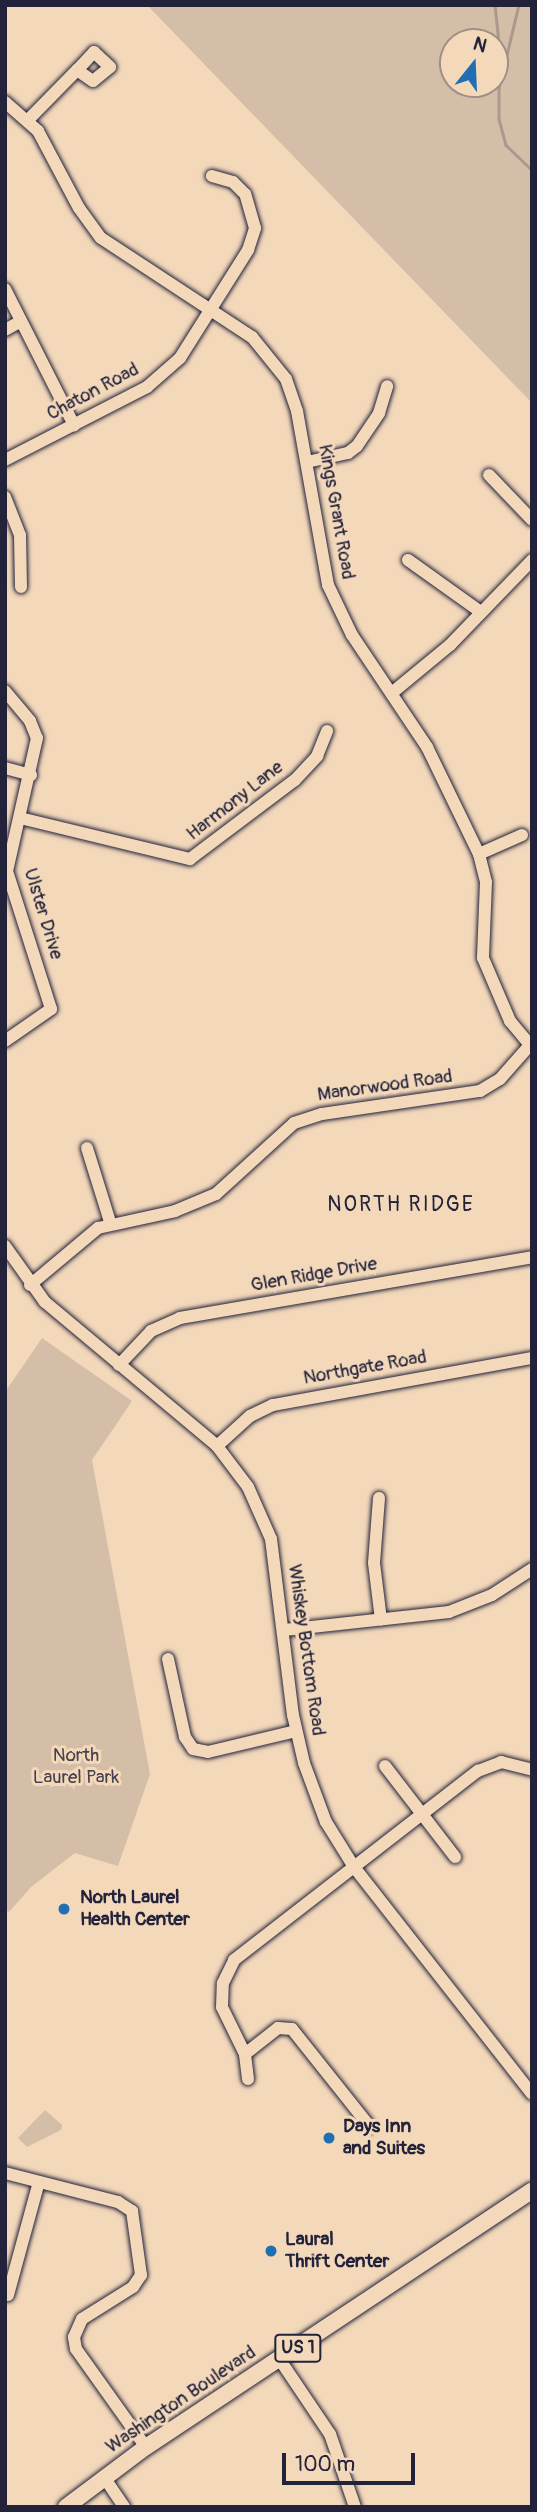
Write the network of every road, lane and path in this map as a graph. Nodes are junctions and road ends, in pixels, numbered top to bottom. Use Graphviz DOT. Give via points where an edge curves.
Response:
graph roads {
  1 [pos="77,70"];
  2 [pos="5,102"];
  3 [pos="29,119"];
  4 [pos="212,176"];
  5 [pos="5,289"];
  6 [pos="211,310"];
  7 [pos="21,321"];
  8 [pos="5,330"];
  9 [pos="387,386"];
  10 [pos="74,425"];
  11 [pos="5,460"];
  12 [pos="307,462"];
  13 [pos="489,474"];
  14 [pos="5,497"];
  15 [pos="532,520"];
  16 [pos="408,560"];
  17 [pos="532,560"];
  18 [pos="22,587"];
  19 [pos="481,612"];
  20 [pos="5,691"];
  21 [pos="393,692"];
  22 [pos="327,731"];
  23 [pos="5,768"];
  24 [pos="31,775"];
  25 [pos="20,818"];
  26 [pos="522,835"];
  27 [pos="479,854"];
  28 [pos="5,1041"];
  29 [pos="531,1046"];
  30 [pos="87,1148"];
  31 [pos="110,1222"];
  32 [pos="5,1246"];
  33 [pos="532,1257"];
  34 [pos="30,1284"];
  35 [pos="532,1358"];
  36 [pos="119,1365"];
  37 [pos="218,1446"];
  38 [pos="379,1499"];
  39 [pos="532,1569"];
  40 [pos="381,1620"];
  41 [pos="284,1630"];
  42 [pos="168,1659"];
  43 [pos="296,1731"];
  44 [pos="385,1766"];
  45 [pos="532,1770"];
  46 [pos="423,1814"];
  47 [pos="455,1857"];
  48 [pos="354,1867"];
  49 [pos="245,2054"];
  50 [pos="248,2079"];
  51 [pos="532,2094"];
  52 [pos="370,2126"];
  53 [pos="5,2173"];
  54 [pos="39,2182"];
  55 [pos="532,2191"];
  56 [pos="8,2295"];
  57 [pos="280,2360"];
  58 [pos="146,2447"];
  59 [pos="104,2477"];
  60 [pos="66,2507"];
  61 [pos="124,2507"];
  62 [pos="355,2507"];
  1 -- 3 [label="street"];
  2 -- 3 [label="street, Kings Grant Road"];
  3 -- 6 [label="street, Kings Grant Road" via="101,238"];
  4 -- 6 [label="street, Chaton Road" via="233,182 246,194 255,228 248,250"];
  5 -- 7 [label="street"];
  6 -- 10 [label="street, Chaton Road" via="180,358 158,379"];
  6 -- 12 [label="street, Kings Grant Road" via="252,337 282,372 297,411"];
  7 -- 8 [label="street"];
  7 -- 10 [label="street"];
  9 -- 12 [label="street" via="379,414 357,446 348,453"];
  10 -- 11 [label="street, Chaton Road"];
  12 -- 21 [label="street, Kings Grant Road" via="328,585 352,635"];
  13 -- 15 [label="street"];
  14 -- 18 [label="street" via="20,535"];
  16 -- 19 [label="street"];
  17 -- 19 [label="street"];
  19 -- 21 [label="street" via="433,661"];
  20 -- 24 [label="street, Ulster Drive" via="36,729 38,746"];
  21 -- 27 [label="street, Kings Grant Road" via="428,747"];
  22 -- 25 [label="street, Harmony Lane" via="317,756 295,780 190,859"];
  23 -- 24 [label="street"];
  24 -- 25 [label="street, Ulster Drive"];
  25 -- 28 [label="street, Ulster Drive" via="7,871 48,994 48,1013"];
  26 -- 27 [label="street"];
  27 -- 29 [label="street, Kings Grant Road" via="486,882 483,958 510,1021"];
  29 -- 31 [label="street, Manorwood Road" via="500,1079 480,1091 307,1118 275,1137 216,1194 175,1210"];
  30 -- 31 [label="street"];
  31 -- 34 [label="street, Manorwood Road"];
  32 -- 34 [label="street, Whiskey Bottom Road"];
  33 -- 36 [label="street, Glen Ridge Drive" via="180,1318 151,1331"];
  34 -- 36 [label="street, Whiskey Bottom Road"];
  35 -- 37 [label="street, Northgate Road" via="273,1405 250,1416"];
  36 -- 37 [label="street, Whiskey Bottom Road"];
  37 -- 41 [label="street, Whiskey Bottom Road" via="248,1487 271,1539"];
  38 -- 40 [label="street" via="374,1544"];
  39 -- 40 [label="street" via="471,1605"];
  40 -- 41 [label="street"];
  41 -- 43 [label="street, Whiskey Bottom Road"];
  42 -- 43 [label="street" via="185,1737 193,1749 208,1752"];
  43 -- 48 [label="street, Whiskey Bottom Road" via="314,1794"];
  44 -- 46 [label="street"];
  45 -- 46 [label="street" via="513,1763 488,1765"];
  46 -- 47 [label="street"];
  46 -- 48 [label="street"];
  48 -- 49 [label="street" via="234,1960 223,1983 222,2007"];
  48 -- 51 [label="street, Whiskey Bottom Road"];
  49 -- 50 [label="street"];
  49 -- 52 [label="street" via="278,2028 292,2029"];
  53 -- 54 [label="street"];
  54 -- 56 [label="street"];
  54 -- 58 [label="street" via="126,2206 134,2220 141,2275 133,2287 82,2319 74,2337 76,2350"];
  55 -- 57 [label="main road, Washington Boulevard / US 1"];
  57 -- 58 [label="main road, Washington Boulevard / US 1"];
  57 -- 62 [label="street" via="331,2434"];
  58 -- 59 [label="main road, Washington Boulevard / US 1"];
  59 -- 60 [label="main road, Washington Boulevard / US 1"];
  59 -- 61 [label="street"];
}
